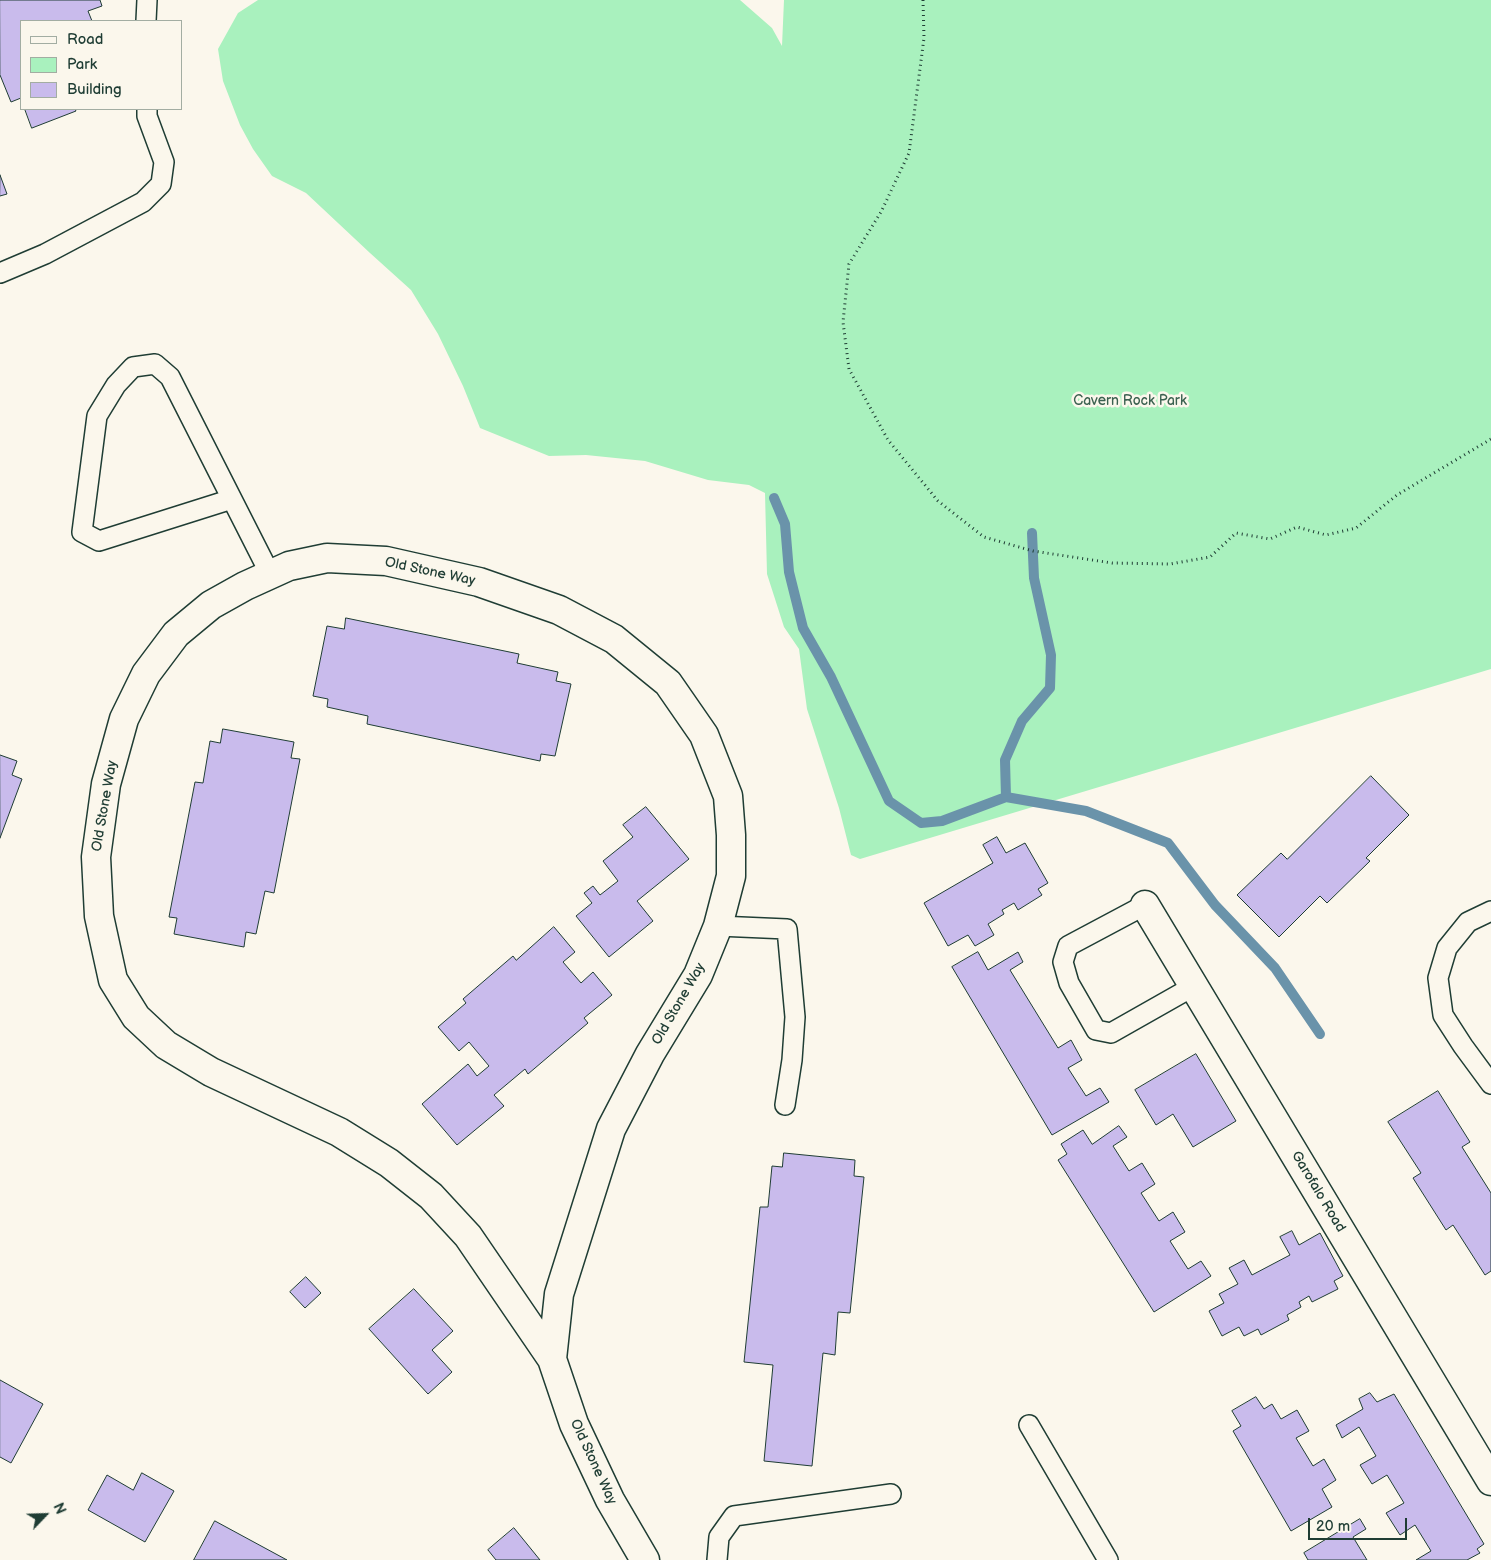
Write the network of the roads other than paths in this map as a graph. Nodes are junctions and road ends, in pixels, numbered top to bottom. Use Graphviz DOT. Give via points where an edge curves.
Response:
graph roads {
  1 [pos="147,0"];
  2 [pos="146,20"];
  3 [pos="147,110"];
  4 [pos="0,273"];
  5 [pos="232,499"];
  6 [pos="270,574"];
  7 [pos="1145,905"];
  8 [pos="1491,911"];
  9 [pos="718,926"];
  10 [pos="1194,986"];
  11 [pos="1491,1084"];
  12 [pos="785,1105"];
  13 [pos="552,1359"];
  14 [pos="1029,1425"];
  15 [pos="1491,1481"];
  16 [pos="891,1494"];
  17 [pos="645,1560"];
  18 [pos="717,1560"];
  19 [pos="1108,1560"];
  1 -- 2 [label="lane"];
  3 -- 4 [label="lane" via="164,162 161,184 143,202 45,254"];
  5 -- 5 [label="lane" via="170,376 155,364 133,367 116,385 97,416 82,532 99,540"];
  5 -- 6 [label="lane"];
  6 -- 9 [label="street, Old Stone Way" via="289,566 327,558 386,561 479,582 559,610 614,639 668,683 704,734 728,796 731,876"];
  6 -- 13 [label="street, Old Stone Way" via="211,605 176,634 146,674 124,719 106,784 96,856 99,916 113,980 136,1017 166,1045 211,1072 339,1132 389,1162 431,1196 468,1236"];
  7 -- 10 [label="street, Garofalo Road"];
  7 -- 10 [label="lane" via="1068,946 1063,962 1069,983 1096,1030 1112,1033"];
  8 -- 11 [label="lane" via="1468,922 1446,948 1438,978 1443,1015"];
  9 -- 12 [label="lane" via="787,929 795,1017"];
  9 -- 13 [label="street, Old Stone Way" via="698,975 650,1054 611,1129 559,1294"];
  10 -- 15 [label="street, Garofalo Road"];
  13 -- 17 [label="street, Old Stone Way" via="574,1424 610,1500"];
  14 -- 19 [label="lane"];
  16 -- 18 [label="lane" via="734,1516 719,1537"];
}
